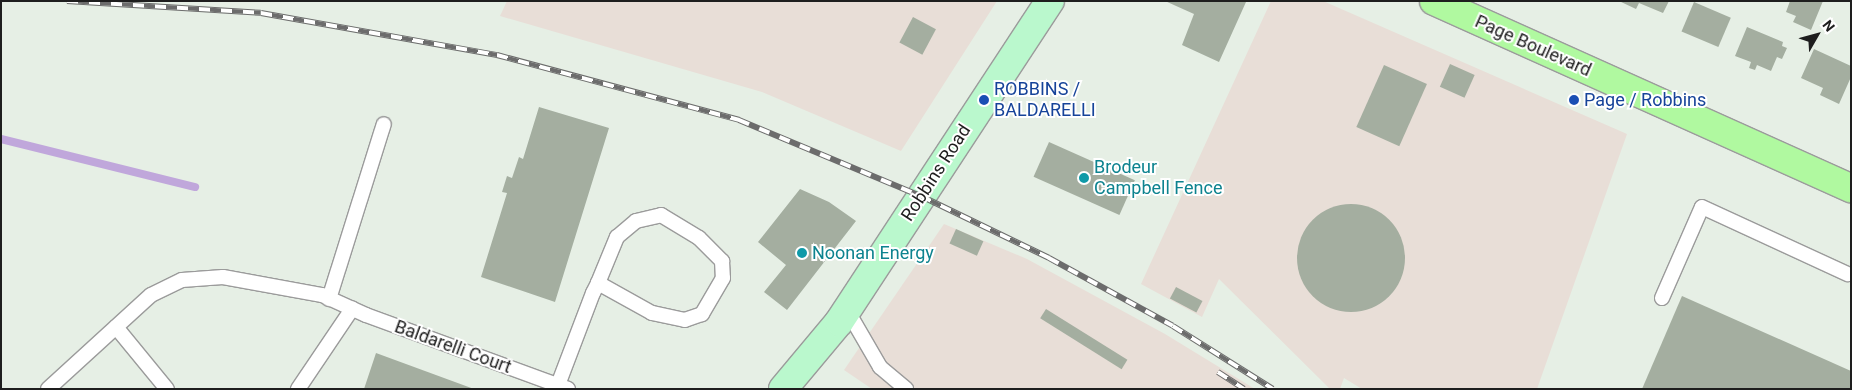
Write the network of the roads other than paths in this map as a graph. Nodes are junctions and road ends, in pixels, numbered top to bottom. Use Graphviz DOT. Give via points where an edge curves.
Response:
graph roads {
  1 [pos="1050,1"];
  2 [pos="1447,4"];
  3 [pos="384,124"];
  4 [pos="1851,188"];
  5 [pos="1850,272"];
  6 [pos="598,283"];
  7 [pos="1662,298"];
  8 [pos="329,299"];
  9 [pos="352,309"];
  10 [pos="847,310"];
  11 [pos="116,327"];
  12 [pos="560,388"];
  13 [pos="48,389"];
  14 [pos="166,389"];
  15 [pos="298,389"];
  16 [pos="783,389"];
  17 [pos="906,389"];
  1 -- 10 [label="street, Robbins Road"];
  2 -- 4 [label="main road, Page Boulevard"];
  3 -- 8 [label="lane"];
  5 -- 7 [label="lane" via="1702,207"];
  6 -- 6 [label="lane" via="617,237 636,221 661,215 699,238 722,261 723,278 702,314 684,320 652,312"];
  6 -- 12 [label="lane"];
  8 -- 9 [label="lane, Baldarelli Court"];
  8 -- 11 [label="lane, Baldarelli Court" via="223,277 182,280 151,295"];
  9 -- 12 [label="lane, Baldarelli Court"];
  9 -- 15 [label="lane"];
  10 -- 16 [label="street, Robbins Road"];
  10 -- 17 [label="lane" via="880,367"];
  11 -- 13 [label="lane, Baldarelli Court"];
  11 -- 14 [label="lane"];
}
